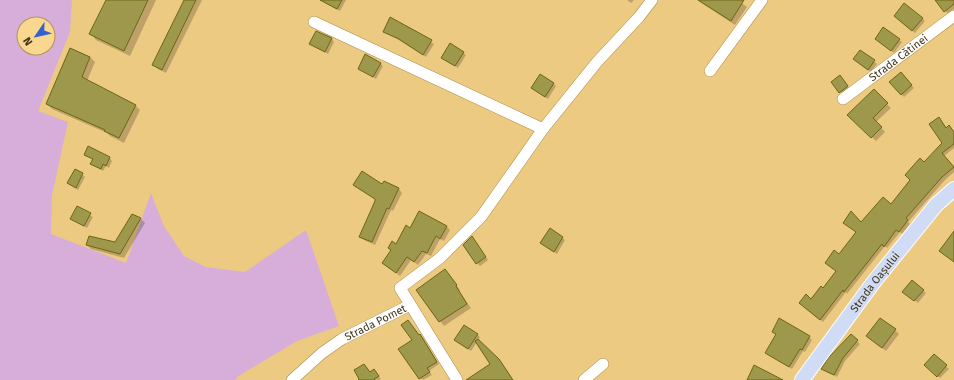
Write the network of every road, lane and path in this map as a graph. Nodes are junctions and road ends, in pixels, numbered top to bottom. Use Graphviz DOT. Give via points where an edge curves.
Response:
graph roads {
  1 [pos="652,0"];
  2 [pos="762,0"];
  3 [pos="954,16"];
  4 [pos="314,22"];
  5 [pos="710,71"];
  6 [pos="843,99"];
  7 [pos="544,130"];
  8 [pos="954,189"];
  9 [pos="410,305"];
  10 [pos="604,364"];
  11 [pos="292,380"];
  12 [pos="457,380"];
  13 [pos="584,380"];
  14 [pos="802,380"];
  1 -- 7 [label="street" via="597,62"];
  2 -- 5 [label="street"];
  3 -- 6 [label="street, Strada Cătinei"];
  4 -- 7 [label="street"];
  7 -- 9 [label="street" via="481,217 440,258 400,288"];
  8 -- 14 [label="main road, Strada Oașului" via="936,205 873,283"];
  9 -- 11 [label="street, Strada Pomet" via="342,339"];
  9 -- 12 [label="street, Strada Pomet"];
  10 -- 13 [label="street"];
}
